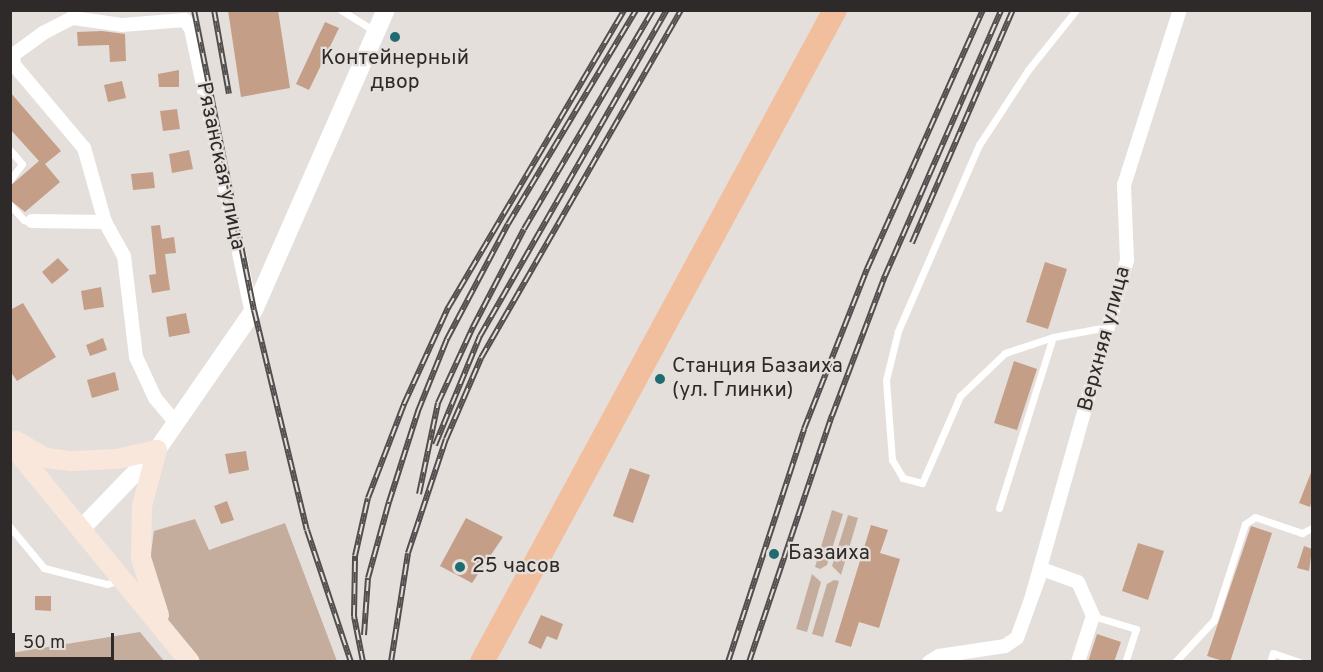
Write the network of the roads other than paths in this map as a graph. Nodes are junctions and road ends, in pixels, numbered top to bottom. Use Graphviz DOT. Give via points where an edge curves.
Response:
graph roads {
  1 [pos="341,10"];
  2 [pos="386,10"];
  3 [pos="834,10"];
  4 [pos="1076,10"];
  5 [pos="1180,10"];
  6 [pos="72,14"];
  7 [pos="377,33"];
  8 [pos="10,150"];
  9 [pos="10,180"];
  10 [pos="10,205"];
  11 [pos="32,221"];
  12 [pos="105,222"];
  13 [pos="252,314"];
  14 [pos="1108,327"];
  15 [pos="1053,337"];
  16 [pos="177,424"];
  17 [pos="10,437"];
  18 [pos="10,443"];
  19 [pos="157,450"];
  20 [pos="999,508"];
  21 [pos="10,527"];
  22 [pos="1312,528"];
  23 [pos="81,529"];
  24 [pos="1042,569"];
  25 [pos="122,580"];
  26 [pos="1093,616"];
  27 [pos="168,636"];
  28 [pos="190,662"];
  29 [pos="482,662"];
  30 [pos="929,662"];
  31 [pos="1078,662"];
  32 [pos="1125,662"];
  33 [pos="1175,662"];
  34 [pos="1270,662"];
  35 [pos="1299,662"];
  1 -- 7 [label="lane"];
  2 -- 7 [label="street"];
  3 -- 29 [label="highway"];
  4 -- 15 [label="lane" via="1028,70 979,145 898,331 886,380 892,460 903,478 922,483 960,396 1005,353"];
  5 -- 14 [label="street, Верхняя улица" via="1124,185 1127,260"];
  6 -- 12 [label="street" via="13,55 12,61 84,148"];
  6 -- 13 [label="street, Рязанская улица" via="122,25 185,20 191,29"];
  7 -- 13 [label="street"];
  8 -- 9 [label="lane" via="22,164"];
  10 -- 11 [label="lane" via="24,220"];
  11 -- 12 [label="street"];
  12 -- 16 [label="street" via="124,256 136,357 155,398"];
  13 -- 16 [label="street"];
  14 -- 15 [label="lane"];
  14 -- 24 [label="street, Верхняя улица"];
  15 -- 20 [label="lane"];
  16 -- 19 [label="street"];
  17 -- 19 [label="main road" via="46,458 72,462 117,459"];
  18 -- 23 [label="main road"];
  19 -- 23 [label="street"];
  19 -- 27 [label="main road" via="142,506 141,558 147,587"];
  21 -- 25 [label="lane" via="44,568 107,584"];
  22 -- 33 [label="lane" via="1302,532 1255,517 1245,524 1214,620"];
  23 -- 25 [label="main road"];
  24 -- 26 [label="street" via="1078,582"];
  24 -- 30 [label="street, Верхняя улица" via="1017,638 1005,646 939,656"];
  25 -- 27 [label="main road"];
  26 -- 31 [label="street"];
  26 -- 32 [label="lane" via="1136,629"];
  27 -- 28 [label="main road"];
  34 -- 35 [label="lane" via="1273,653"];
}
